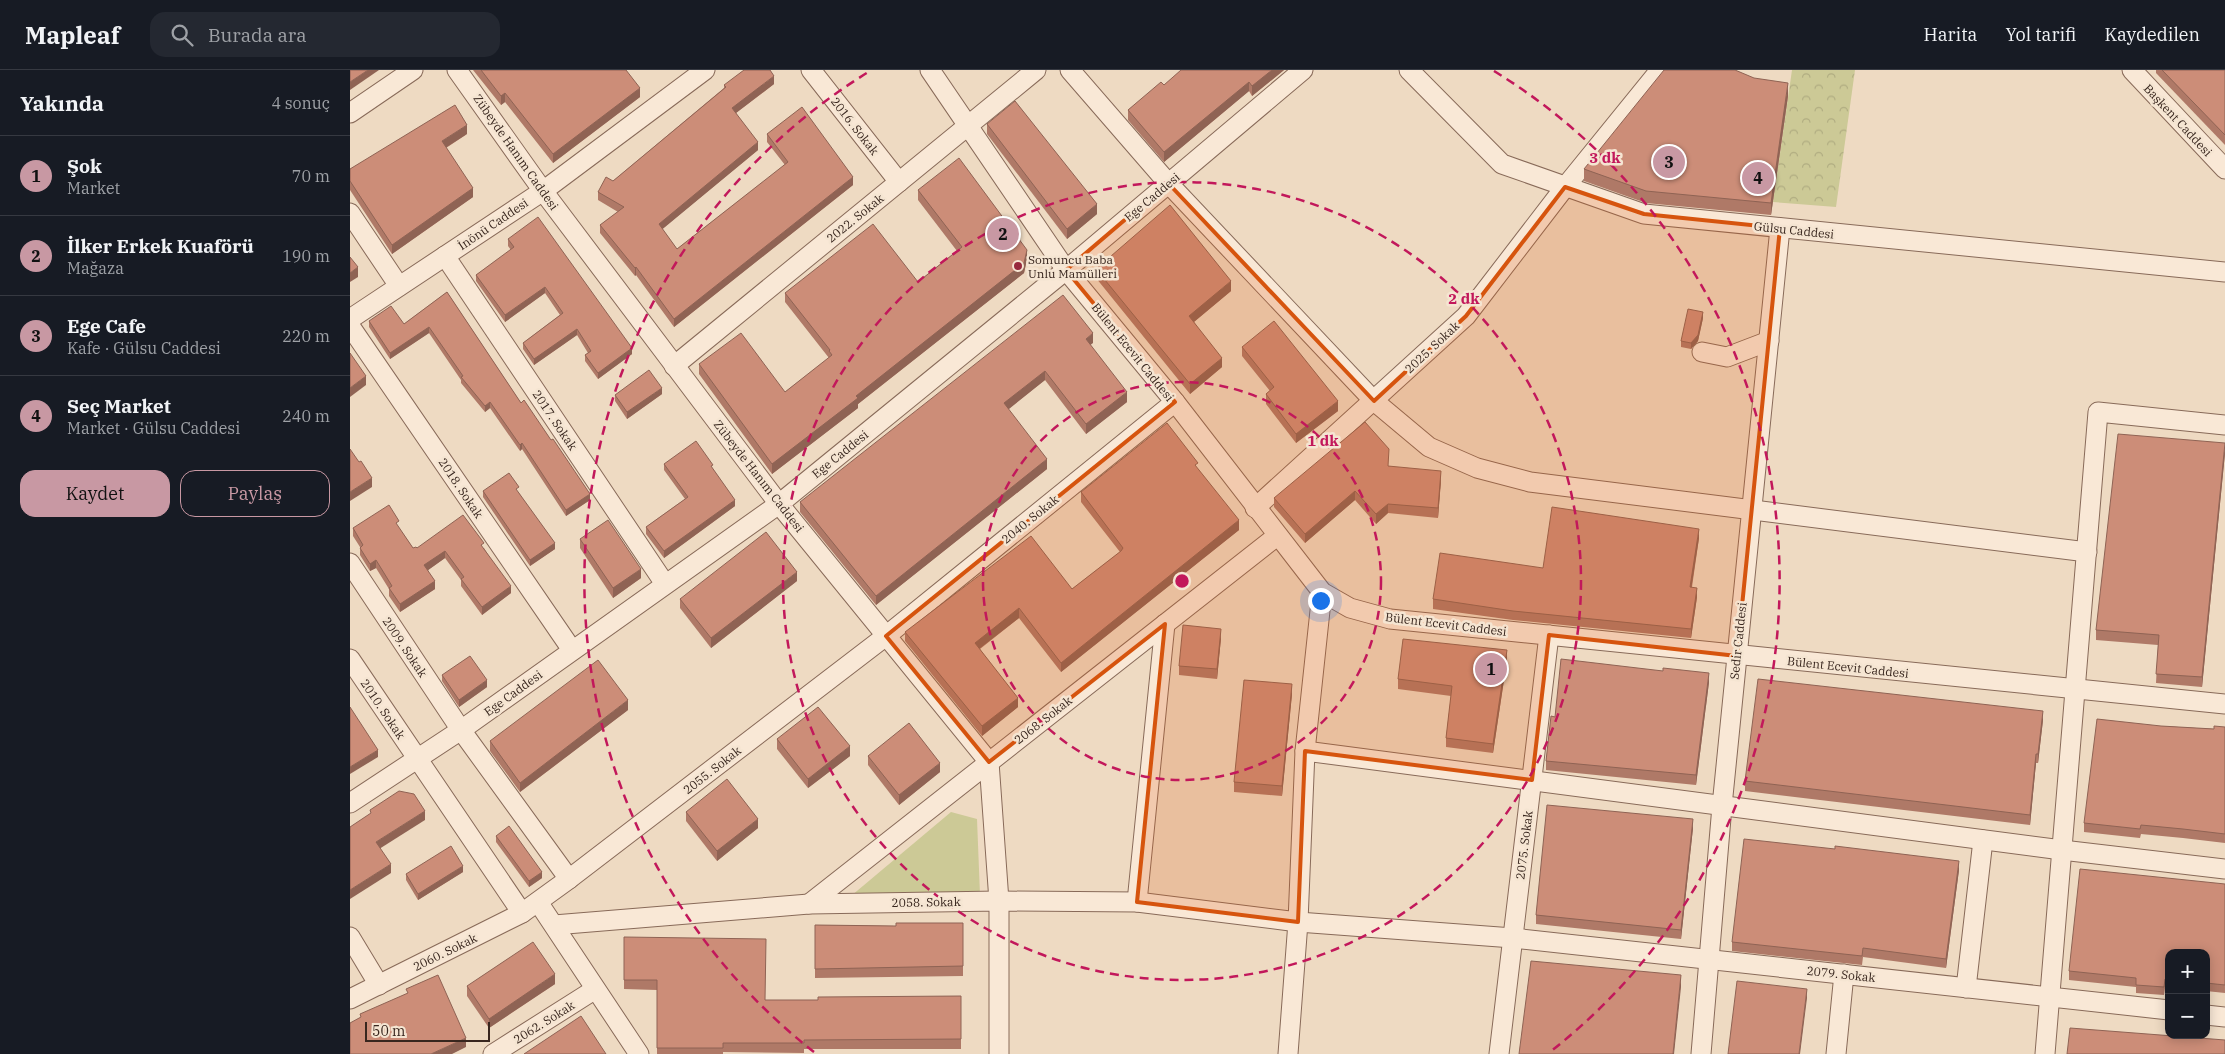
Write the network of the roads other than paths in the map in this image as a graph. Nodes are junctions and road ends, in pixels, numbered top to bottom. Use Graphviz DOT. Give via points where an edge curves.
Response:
graph roads {
  1 [pos="413,70"];
  2 [pos="457,70"];
  3 [pos="704,70"];
  4 [pos="811,70"];
  5 [pos="930,70"];
  6 [pos="1036,70"];
  7 [pos="1070,70"];
  8 [pos="1303,70"];
  9 [pos="1409,70"];
  10 [pos="1660,70"];
  11 [pos="2132,70"];
  12 [pos="350,113"];
  13 [pos="968,126"];
  14 [pos="2225,169"];
  15 [pos="899,182"];
  16 [pos="1168,183"];
  17 [pos="1565,187"];
  18 [pos="542,191"];
  19 [pos="350,213"];
  20 [pos="1780,228"];
  21 [pos="446,256"];
  22 [pos="1066,270"];
  23 [pos="2225,272"];
  24 [pos="400,286"];
  25 [pos="350,319"];
  26 [pos="350,326"];
  27 [pos="1769,341"];
  28 [pos="1702,352"];
  29 [pos="674,366"];
  30 [pos="1374,401"];
  31 [pos="1175,402"];
  32 [pos="2225,425"];
  33 [pos="778,504"];
  34 [pos="1255,508"];
  35 [pos="1752,510"];
  36 [pos="1276,536"];
  37 [pos="2087,552"];
  38 [pos="350,563"];
  39 [pos="665,584"];
  40 [pos="1322,592"];
  41 [pos="1166,624"];
  42 [pos="886,636"];
  43 [pos="1549,636"];
  44 [pos="572,650"];
  45 [pos="1737,656"];
  46 [pos="350,659"];
  47 [pos="2075,690"];
  48 [pos="2225,704"];
  49 [pos="461,730"];
  50 [pos="1305,751"];
  51 [pos="417,759"];
  52 [pos="990,762"];
  53 [pos="1532,780"];
  54 [pos="350,803"];
  55 [pos="1722,806"];
  56 [pos="1983,840"];
  57 [pos="2062,850"];
  58 [pos="2225,868"];
  59 [pos="569,880"];
  60 [pos="999,901"];
  61 [pos="538,902"];
  62 [pos="1136,902"];
  63 [pos="809,904"];
  64 [pos="522,913"];
  65 [pos="1298,922"];
  66 [pos="554,925"];
  67 [pos="350,937"];
  68 [pos="1513,938"];
  69 [pos="1710,960"];
  70 [pos="1844,974"];
  71 [pos="378,984"];
  72 [pos="1966,988"];
  73 [pos="594,990"];
  74 [pos="2050,997"];
  75 [pos="350,999"];
  76 [pos="2165,1010"];
  77 [pos="2210,1015"];
  78 [pos="2225,1017"];
  79 [pos="493,1054"];
  80 [pos="639,1054"];
  81 [pos="999,1054"];
  82 [pos="1288,1054"];
  83 [pos="1499,1054"];
  84 [pos="1701,1054"];
  85 [pos="1836,1054"];
  86 [pos="2045,1054"];
  1 -- 12 [label="street"];
  2 -- 18 [label="street, Zübeyde Hanım Caddesi"];
  3 -- 18 [label="street, İnönü Caddesi"];
  4 -- 15 [label="street, 2016. Sokak"];
  5 -- 13 [label="street, Bülent Ecevit Caddesi"];
  6 -- 13 [label="street, 2022. Sokak"];
  7 -- 16 [label="street"];
  8 -- 16 [label="street, Ege Caddesi"];
  9 -- 17 [label="street, Gülsu Caddesi" via="1502,164"];
  10 -- 17 [label="street, 2025. Sokak"];
  11 -- 14 [label="street, Başkent Caddesi"];
  13 -- 15 [label="street, 2022. Sokak"];
  13 -- 22 [label="street, Bülent Ecevit Caddesi"];
  15 -- 29 [label="street, 2022. Sokak"];
  16 -- 22 [label="street, Ege Caddesi"];
  16 -- 30 [label="street"];
  17 -- 20 [label="street, Gülsu Caddesi" via="1644,214"];
  17 -- 30 [label="street, 2025. Sokak" via="1466,316"];
  18 -- 21 [label="street, İnönü Caddesi"];
  18 -- 29 [label="street, Zübeyde Hanım Caddesi"];
  19 -- 24 [label="street"];
  20 -- 23 [label="street, Gülsu Caddesi"];
  20 -- 27 [label="street, Sedir Caddesi"];
  21 -- 24 [label="street, İnönü Caddesi"];
  21 -- 39 [label="street, 2017. Sokak"];
  22 -- 31 [label="street, Bülent Ecevit Caddesi"];
  22 -- 33 [label="street, Ege Caddesi"];
  24 -- 25 [label="street, İnönü Caddesi"];
  26 -- 44 [label="street, 2018. Sokak"];
  27 -- 28 [label="street" via="1728,356"];
  27 -- 35 [label="street, Sedir Caddesi"];
  29 -- 33 [label="street, Zübeyde Hanım Caddesi"];
  30 -- 34 [label="street, 2025. Sokak"];
  30 -- 35 [label="street" via="1429,447 1477,468 1530,482"];
  31 -- 34 [label="street, Bülent Ecevit Caddesi"];
  31 -- 42 [label="street, 2040. Sokak"];
  32 -- 37 [label="street" via="2098,412"];
  33 -- 39 [label="street, Ege Caddesi"];
  33 -- 42 [label="street, Zübeyde Hanım Caddesi"];
  34 -- 36 [label="street, Bülent Ecevit Caddesi"];
  35 -- 37 [label="street"];
  35 -- 45 [label="street, Sedir Caddesi"];
  36 -- 40 [label="street, Bülent Ecevit Caddesi"];
  36 -- 41 [label="street, 2068. Sokak"];
  37 -- 47 [label="street"];
  38 -- 49 [label="street, 2009. Sokak"];
  39 -- 44 [label="street, Ege Caddesi"];
  40 -- 43 [label="street, Bülent Ecevit Caddesi" via="1350,608 1390,619"];
  40 -- 50 [label="street"];
  41 -- 52 [label="street, 2068. Sokak"];
  41 -- 62 [label="street"];
  42 -- 52 [label="street, Zübeyde Hanım Caddesi"];
  42 -- 59 [label="street, 2055. Sokak"];
  43 -- 45 [label="street, Bülent Ecevit Caddesi"];
  43 -- 53 [label="street, 2075. Sokak"];
  44 -- 49 [label="street, Ege Caddesi"];
  45 -- 47 [label="street, Bülent Ecevit Caddesi"];
  45 -- 55 [label="street, Sedir Caddesi"];
  46 -- 51 [label="street, 2010. Sokak"];
  47 -- 48 [label="street, Bülent Ecevit Caddesi"];
  47 -- 57 [label="street"];
  49 -- 51 [label="street, Ege Caddesi"];
  49 -- 59 [label="street, 2009. Sokak"];
  50 -- 53 [label="street"];
  50 -- 65 [label="street"];
  51 -- 54 [label="street, Ege Caddesi"];
  51 -- 64 [label="street, 2010. Sokak"];
  52 -- 60 [label="street"];
  52 -- 63 [label="street, 2068. Sokak"];
  53 -- 55 [label="street"];
  53 -- 68 [label="street, 2075. Sokak"];
  55 -- 56 [label="street"];
  55 -- 69 [label="street, Sedir Caddesi"];
  56 -- 57 [label="street"];
  56 -- 72 [label="street"];
  57 -- 58 [label="street"];
  57 -- 74 [label="street"];
  59 -- 61 [label="street, 2055. Sokak"];
  60 -- 62 [label="street, 2058. Sokak"];
  60 -- 63 [label="street, 2058. Sokak"];
  60 -- 81 [label="street"];
  61 -- 64 [label="street, 2060. Sokak"];
  61 -- 66 [label="street"];
  62 -- 65 [label="street, 2058. Sokak"];
  63 -- 66 [label="street, 2058. Sokak"];
  64 -- 71 [label="street, 2060. Sokak"];
  65 -- 68 [label="street, 2058. Sokak"];
  65 -- 82 [label="street"];
  66 -- 73 [label="street"];
  67 -- 71 [label="street"];
  68 -- 69 [label="street, 2079. Sokak"];
  68 -- 83 [label="street, 2075. Sokak"];
  69 -- 70 [label="street, 2079. Sokak"];
  69 -- 84 [label="street, Sedir Caddesi"];
  70 -- 72 [label="street, 2079. Sokak"];
  70 -- 85 [label="street"];
  71 -- 75 [label="street, 2060. Sokak"];
  72 -- 74 [label="street, 2079. Sokak"];
  73 -- 79 [label="street, 2062. Sokak"];
  73 -- 80 [label="street"];
  74 -- 76 [label="street, 2079. Sokak"];
  74 -- 86 [label="street"];
  77 -- 78 [label="street"];
}
